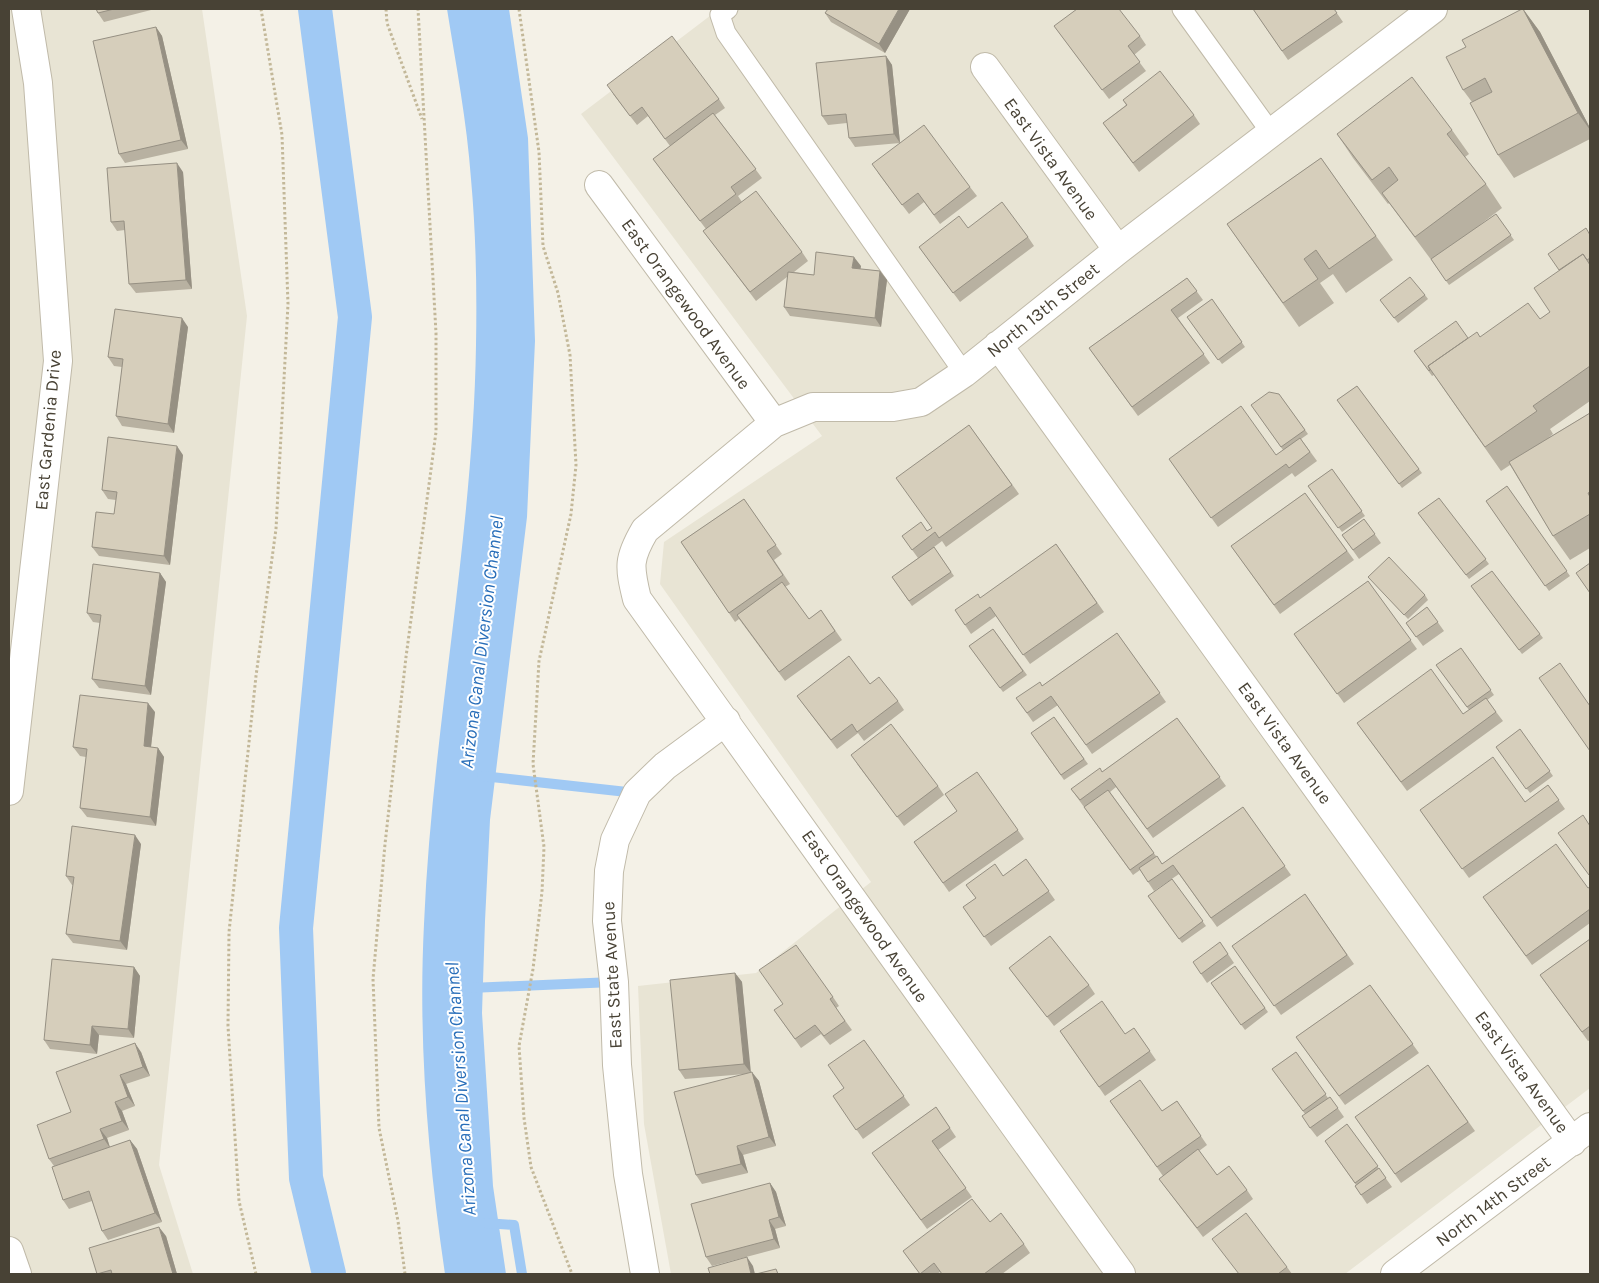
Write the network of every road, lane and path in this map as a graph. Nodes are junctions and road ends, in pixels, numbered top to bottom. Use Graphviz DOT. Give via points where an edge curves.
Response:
graph roads {
  1 [pos="26,9"];
  2 [pos="261,9"];
  3 [pos="386,9"];
  4 [pos="418,9"];
  5 [pos="519,9"];
  6 [pos="728,9"];
  7 [pos="1182,9"];
  8 [pos="1421,12"];
  9 [pos="985,67"];
  10 [pos="424,124"];
  11 [pos="1272,134"];
  12 [pos="599,185"];
  13 [pos="1118,250"];
  14 [pos="998,346"];
  15 [pos="964,373"];
  16 [pos="774,423"];
  17 [pos="634,550"];
  18 [pos="726,721"];
  19 [pos="9,791"];
  20 [pos="1581,1134"];
  21 [pos="9,1251"];
  22 [pos="17,1274"];
  23 [pos="256,1274"];
  24 [pos="405,1274"];
  25 [pos="572,1274"];
  26 [pos="645,1274"];
  27 [pos="1120,1274"];
  28 [pos="1395,1274"];
  1 -- 19 [label="street, East Gardenia Drive" via="38,82 58,361"];
  2 -- 23 [label="path" via="282,136 288,304 276,529 256,676 230,932 228,1026 239,1201"];
  3 -- 10 [label="path" via="387,23"];
  4 -- 10 [label="path"];
  5 -- 25 [label="path" via="539,152 543,246 558,293 570,354 576,465 571,514 539,661 533,764 544,846 542,892 519,1046 531,1167"];
  6 -- 15 [label="lane" via="720,15 726,33"];
  7 -- 11 [label="lane"];
  8 -- 11 [label="street, North 13th Street"];
  9 -- 13 [label="street, East Vista Avenue"];
  10 -- 24 [label="path" via="436,333 436,432 406,657 373,978 379,1128"];
  11 -- 13 [label="street, North 13th Street"];
  12 -- 16 [label="street, East Orangewood Avenue"];
  13 -- 14 [label="street, North 13th Street"];
  14 -- 15 [label="street, North 13th Street"];
  14 -- 20 [label="street, East Vista Avenue"];
  15 -- 16 [label="street, North 13th Street" via="921,402 893,407 813,407"];
  16 -- 17 [label="street, North 13th Street" via="645,530"];
  17 -- 18 [label="street, East Orangewood Avenue" via="630,570 637,599"];
  18 -- 26 [label="street, East State Avenue" via="665,766 637,793 615,840 609,871 608,921 617,1065 628,1174"];
  18 -- 27 [label="street, East Orangewood Avenue"];
  20 -- 28 [label="street, North 14th Street"];
  21 -- 22 [label="street"];
}
